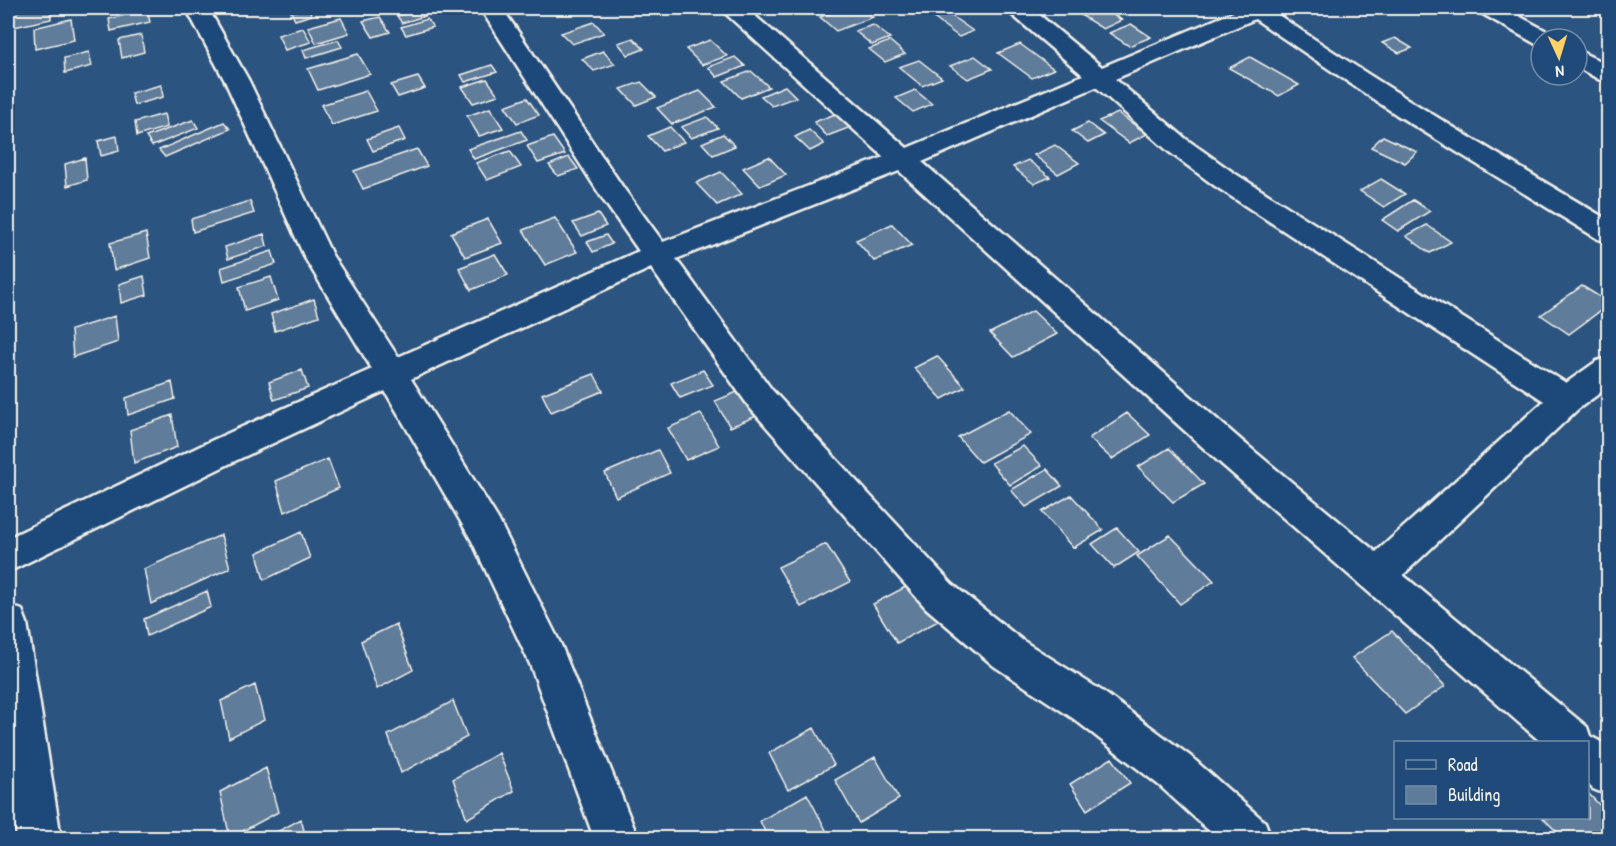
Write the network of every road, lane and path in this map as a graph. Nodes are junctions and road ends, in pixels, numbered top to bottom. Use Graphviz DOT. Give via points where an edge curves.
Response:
graph roads {
  1 [pos="197,8"];
  2 [pos="491,8"];
  3 [pos="734,8"];
  4 [pos="1018,8"];
  5 [pos="1257,8"];
  6 [pos="1489,8"];
  7 [pos="1529,31"];
  8 [pos="1589,64"];
  9 [pos="1608,75"];
  10 [pos="1098,77"];
  11 [pos="905,159"];
  12 [pos="1608,232"];
  13 [pos="655,255"];
  14 [pos="1608,370"];
  15 [pos="389,373"];
  16 [pos="1567,400"];
  17 [pos="8,556"];
  18 [pos="1376,576"];
  19 [pos="8,623"];
  20 [pos="1571,741"];
  21 [pos="1589,758"];
  22 [pos="1608,774"];
  23 [pos="39,838"];
  24 [pos="616,838"];
  25 [pos="1249,838"];
  1 -- 15 [label="street" via="237,81 319,258"];
  2 -- 13 [label="street"];
  3 -- 11 [label="street"];
  4 -- 10 [label="street" via="1060,40"];
  5 -- 10 [label="street"];
  5 -- 12 [label="street" via="1406,110"];
  6 -- 7 [label="street"];
  8 -- 9 [label="street"];
  10 -- 11 [label="street"];
  10 -- 16 [label="street" via="1163,134 1272,212"];
  11 -- 13 [label="street"];
  11 -- 18 [label="street" via="1221,443"];
  13 -- 15 [label="street"];
  13 -- 25 [label="street" via="761,399 939,596 1008,653 1088,705 1175,771"];
  14 -- 16 [label="street"];
  15 -- 17 [label="street"];
  15 -- 24 [label="street" via="490,541 547,658"];
  16 -- 18 [label="street"];
  18 -- 20 [label="street"];
  19 -- 23 [label="street"];
  21 -- 22 [label="street"];
}
